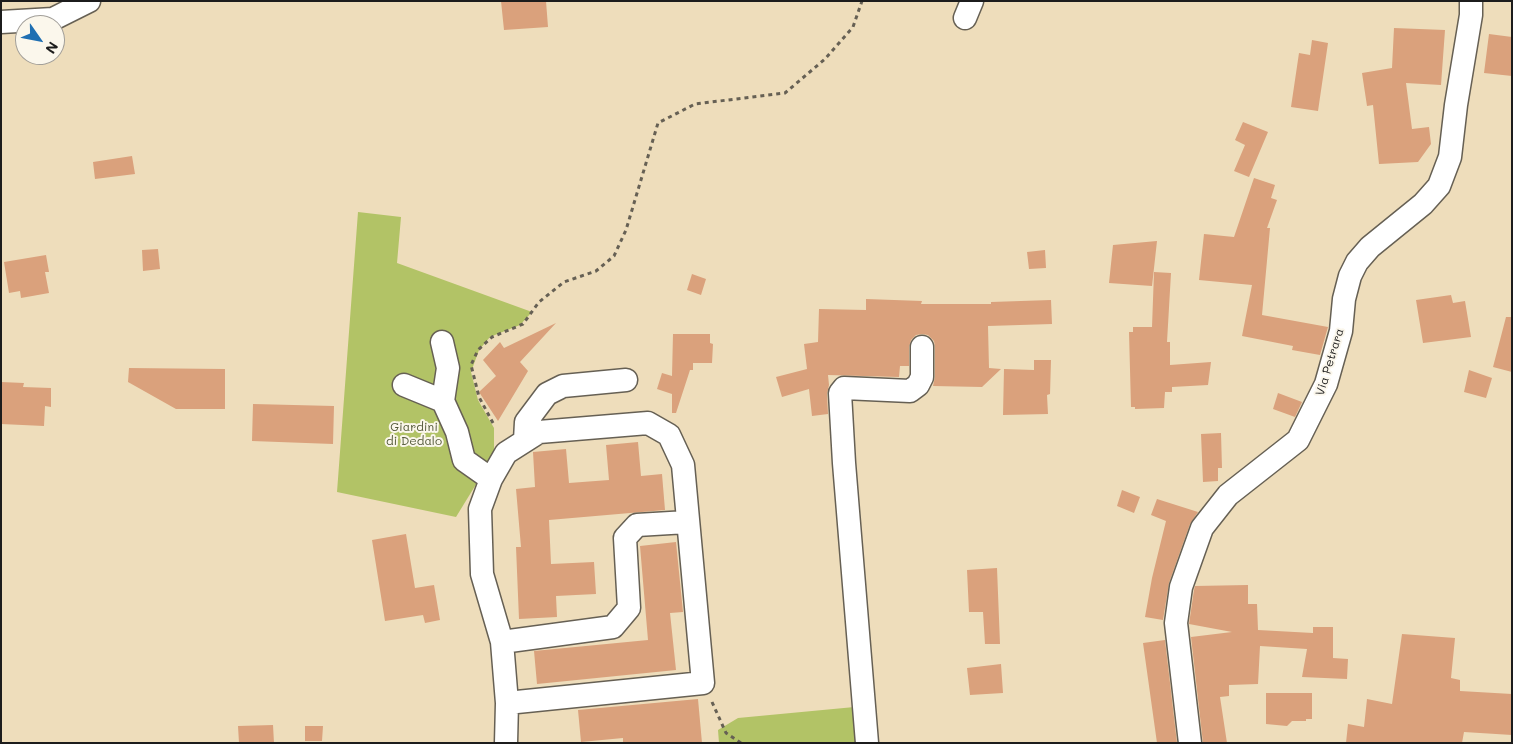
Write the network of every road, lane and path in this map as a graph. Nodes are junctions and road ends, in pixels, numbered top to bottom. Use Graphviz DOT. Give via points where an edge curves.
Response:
graph roads {
  1 [pos="90,1"];
  2 [pos="862,1"];
  3 [pos="1472,1"];
  4 [pos="1,22"];
  5 [pos="442,342"];
  6 [pos="922,347"];
  7 [pos="626,380"];
  8 [pos="404,385"];
  9 [pos="443,401"];
  10 [pos="493,423"];
  11 [pos="525,440"];
  12 [pos="491,479"];
  13 [pos="687,522"];
  14 [pos="502,642"];
  15 [pos="702,683"];
  16 [pos="507,703"];
  17 [pos="506,743"];
  18 [pos="741,743"];
  19 [pos="867,743"];
  20 [pos="1190,743"];
  1 -- 4 [label="street" via="53,18"];
  2 -- 10 [label="path" via="853,27 825,59 785,93 695,104 658,123 626,230 614,256 596,271 564,282 539,302 523,324 492,338 478,350 471,366 480,397"];
  3 -- 20 [label="street, Via Petrara" via="1450,157 1440,186 1370,246 1357,262 1346,291 1341,331 1326,384 1298,440 1228,495 1202,528 1181,587 1176,623"];
  5 -- 9 [label="street" via="448,368"];
  6 -- 19 [label="street" via="922,377 910,391 844,388 840,393"];
  7 -- 11 [label="street" via="563,386 547,394 526,422"];
  8 -- 9 [label="street"];
  9 -- 12 [label="street" via="457,432 464,460"];
  11 -- 12 [label="street" via="506,454"];
  11 -- 13 [label="street" via="539,432 648,423 669,435 683,465"];
  12 -- 14 [label="street" via="480,509 482,574"];
  13 -- 14 [label="street" via="637,525 626,538 629,608 613,628"];
  13 -- 15 [label="street"];
  14 -- 16 [label="street"];
  15 -- 16 [label="street"];
  15 -- 18 [label="path" via="726,733"];
  16 -- 17 [label="street"];
}
